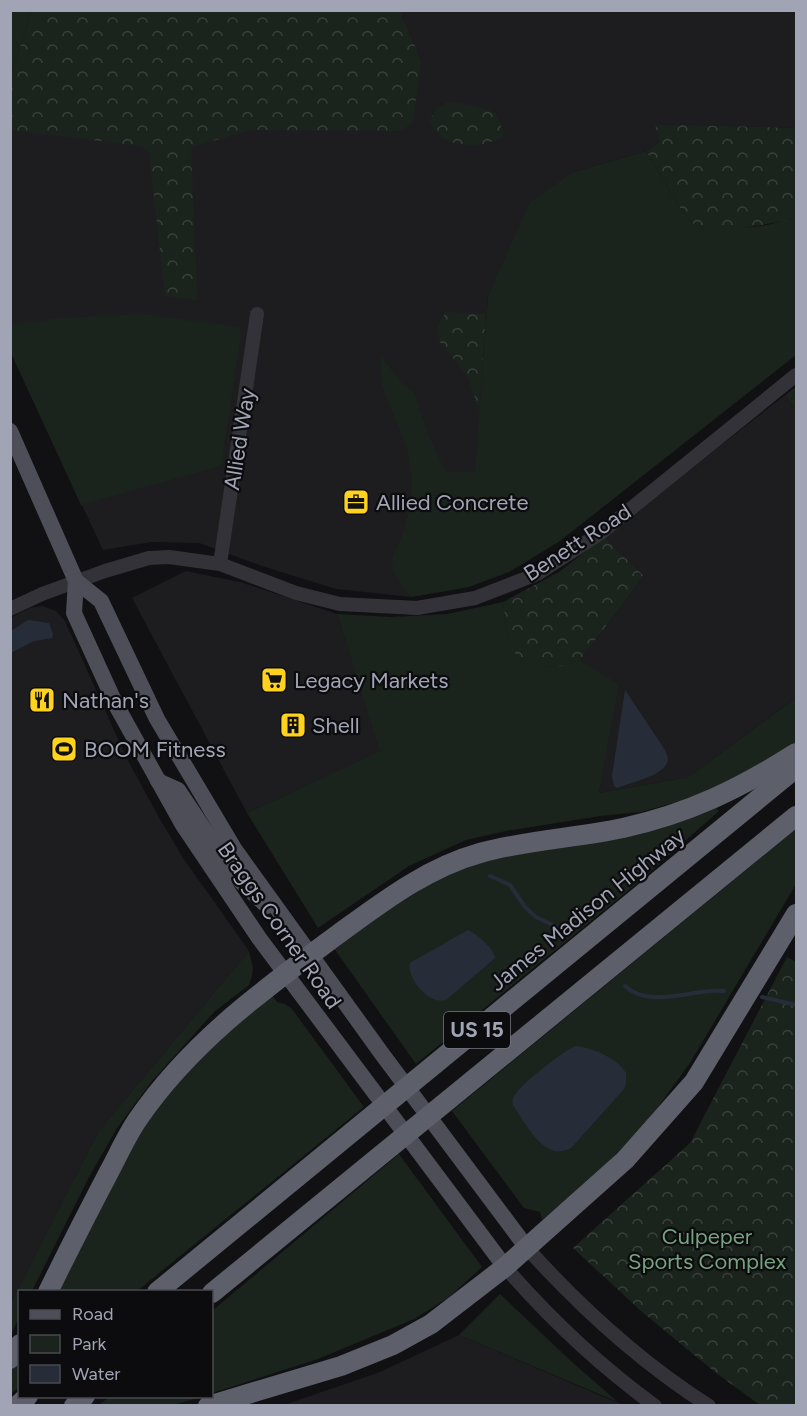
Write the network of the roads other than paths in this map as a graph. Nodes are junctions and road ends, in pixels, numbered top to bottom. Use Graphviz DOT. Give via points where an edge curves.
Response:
graph roads {
  1 [pos="257,314"];
  2 [pos="796,375"];
  3 [pos="10,431"];
  4 [pos="220,564"];
  5 [pos="76,581"];
  6 [pos="10,609"];
  7 [pos="796,753"];
  8 [pos="796,768"];
  9 [pos="158,781"];
  10 [pos="796,816"];
  11 [pos="796,914"];
  12 [pos="286,923"];
  13 [pos="310,955"];
  14 [pos="285,973"];
  15 [pos="527,1248"];
  16 [pos="505,1267"];
  17 [pos="49,1290"];
  18 [pos="159,1290"];
  19 [pos="213,1292"];
  20 [pos="208,1406"];
  21 [pos="655,1406"];
  22 [pos="710,1406"];
  1 -- 4 [label="street, Allied Way"];
  2 -- 4 [label="street, Benett Road" via="602,532 537,574 475,598 417,608 340,604 296,593"];
  3 -- 5 [label="main road, Braggs Corner Road"];
  4 -- 5 [label="street, Benett Road" via="169,556 149,558"];
  5 -- 6 [label="street, Benett Road"];
  5 -- 9 [label="main road, Braggs Corner Road" via="74,613 116,705"];
  5 -- 12 [label="main road, Braggs Corner Road" via="101,601 176,753 235,850"];
  7 -- 13 [label="highway" via="719,798 677,814 623,828 509,846 453,864 403,888"];
  8 -- 18 [label="highway, James Madison Highway / US 15"];
  9 -- 12 [label="main road" via="178,790 236,877"];
  9 -- 14 [label="main road, Braggs Corner Road" via="223,886"];
  10 -- 19 [label="highway, US 15"];
  11 -- 15 [label="highway" via="694,1082 625,1160"];
  12 -- 13 [label="main road, Braggs Corner Road"];
  13 -- 14 [label="highway"];
  13 -- 15 [label="main road, Braggs Corner Road"];
  14 -- 16 [label="main road, Braggs Corner Road"];
  14 -- 17 [label="highway" via="207,1038 150,1103 132,1130"];
  15 -- 16 [label="highway"];
  15 -- 22 [label="street" via="615,1336"];
  16 -- 20 [label="highway" via="431,1324 393,1345 341,1366"];
  16 -- 21 [label="street" via="584,1349"];
}
